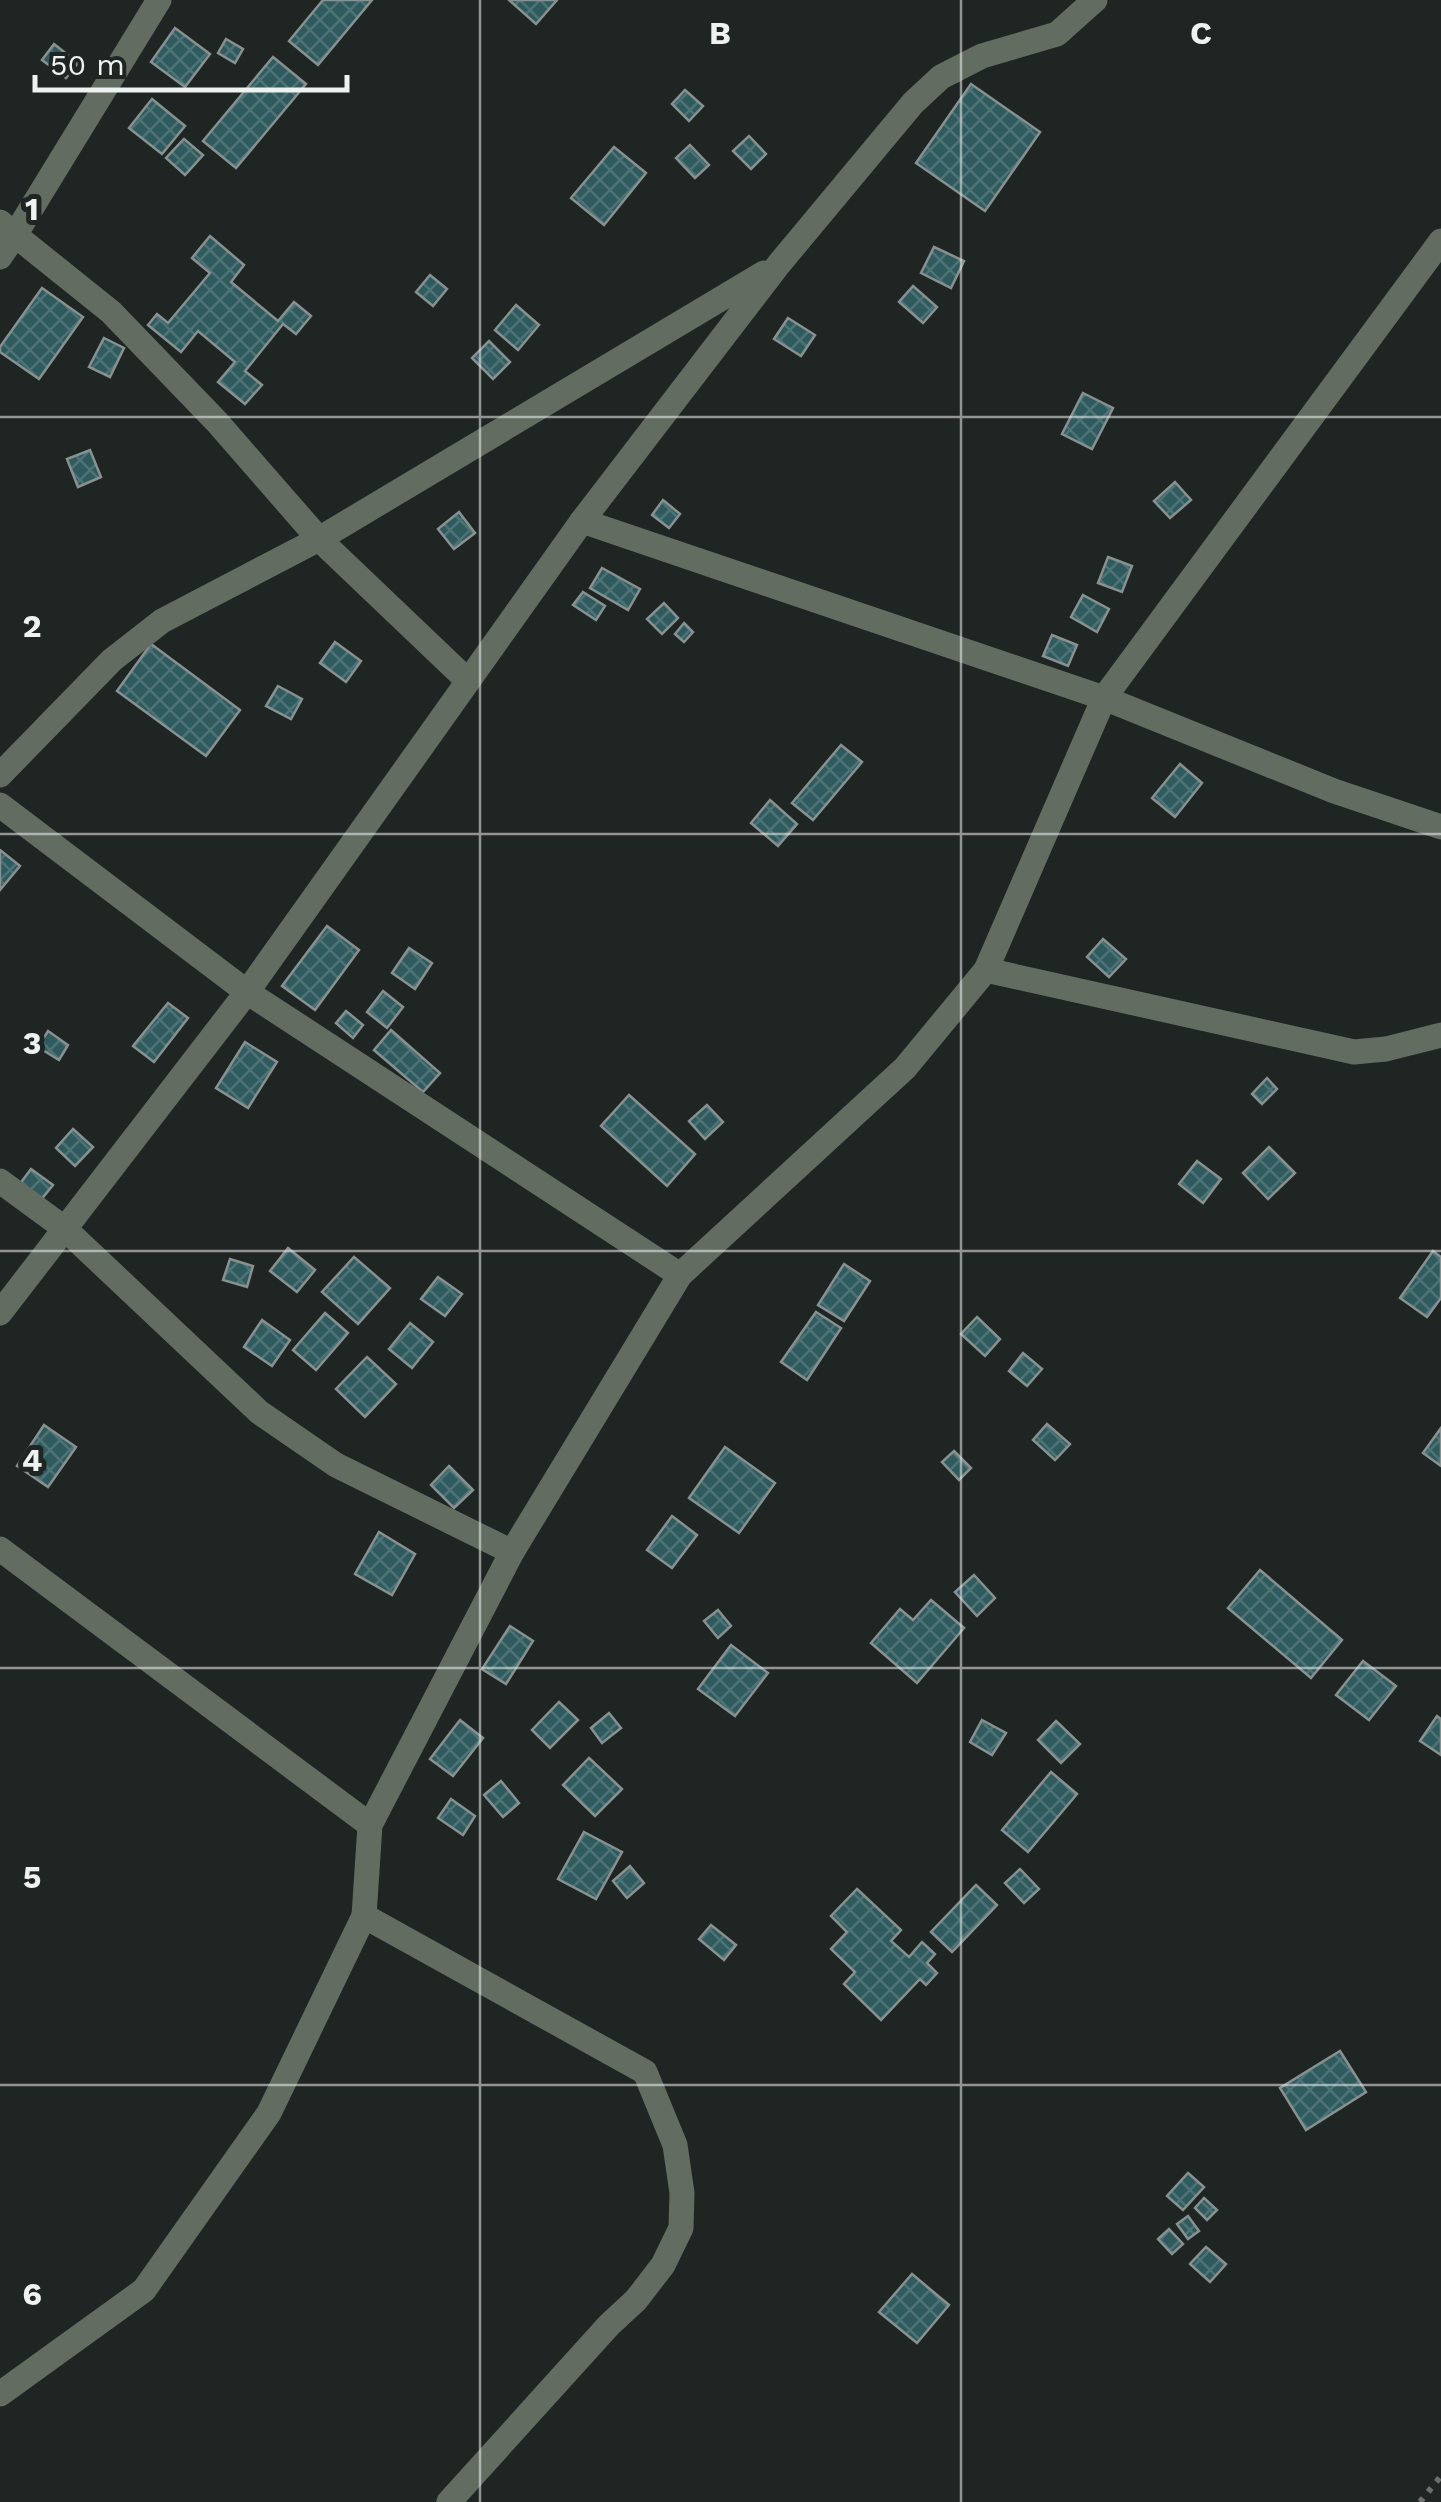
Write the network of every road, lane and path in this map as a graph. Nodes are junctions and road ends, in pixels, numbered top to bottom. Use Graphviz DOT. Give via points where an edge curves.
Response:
graph roads {
  1 [pos="160,0"];
  2 [pos="1095,0"];
  3 [pos="8,228"];
  4 [pos="1441,241"];
  5 [pos="0,257"];
  6 [pos="780,264"];
  7 [pos="582,521"];
  8 [pos="320,539"];
  9 [pos="468,680"];
  10 [pos="1104,698"];
  11 [pos="0,775"];
  12 [pos="0,804"];
  13 [pos="1441,827"];
  14 [pos="986,970"];
  15 [pos="247,992"];
  16 [pos="1441,1036"];
  17 [pos="0,1181"];
  18 [pos="64,1228"];
  19 [pos="680,1275"];
  20 [pos="0,1313"];
  21 [pos="0,1548"];
  22 [pos="512,1552"];
  23 [pos="370,1825"];
  24 [pos="364,1916"];
  25 [pos="0,2394"];
  26 [pos="1441,2476"];
  27 [pos="449,2502"];
  28 [pos="1420,2502"];
  1 -- 3 [label="street"];
  2 -- 6 [label="street" via="1057,34 982,56 941,77"];
  3 -- 5 [label="street"];
  3 -- 8 [label="street" via="111,312"];
  4 -- 10 [label="street"];
  6 -- 7 [label="street"];
  6 -- 8 [label="street"];
  7 -- 9 [label="street"];
  7 -- 10 [label="street"];
  8 -- 9 [label="street"];
  8 -- 11 [label="street" via="137,638"];
  9 -- 15 [label="street"];
  10 -- 13 [label="street" via="1334,792"];
  10 -- 14 [label="street"];
  12 -- 15 [label="street"];
  14 -- 16 [label="street" via="1354,1052"];
  14 -- 19 [label="street" via="905,1068"];
  15 -- 18 [label="street"];
  15 -- 19 [label="street"];
  17 -- 18 [label="street"];
  18 -- 20 [label="street"];
  18 -- 22 [label="street" via="259,1412 336,1465"];
  19 -- 22 [label="street"];
  21 -- 23 [label="street"];
  22 -- 23 [label="street"];
  23 -- 24 [label="street"];
  24 -- 25 [label="street" via="269,2113 144,2290"];
  24 -- 27 [label="street" via="645,2072 676,2145 681,2228 663,2265"];
  26 -- 28 [label="path"];
}
